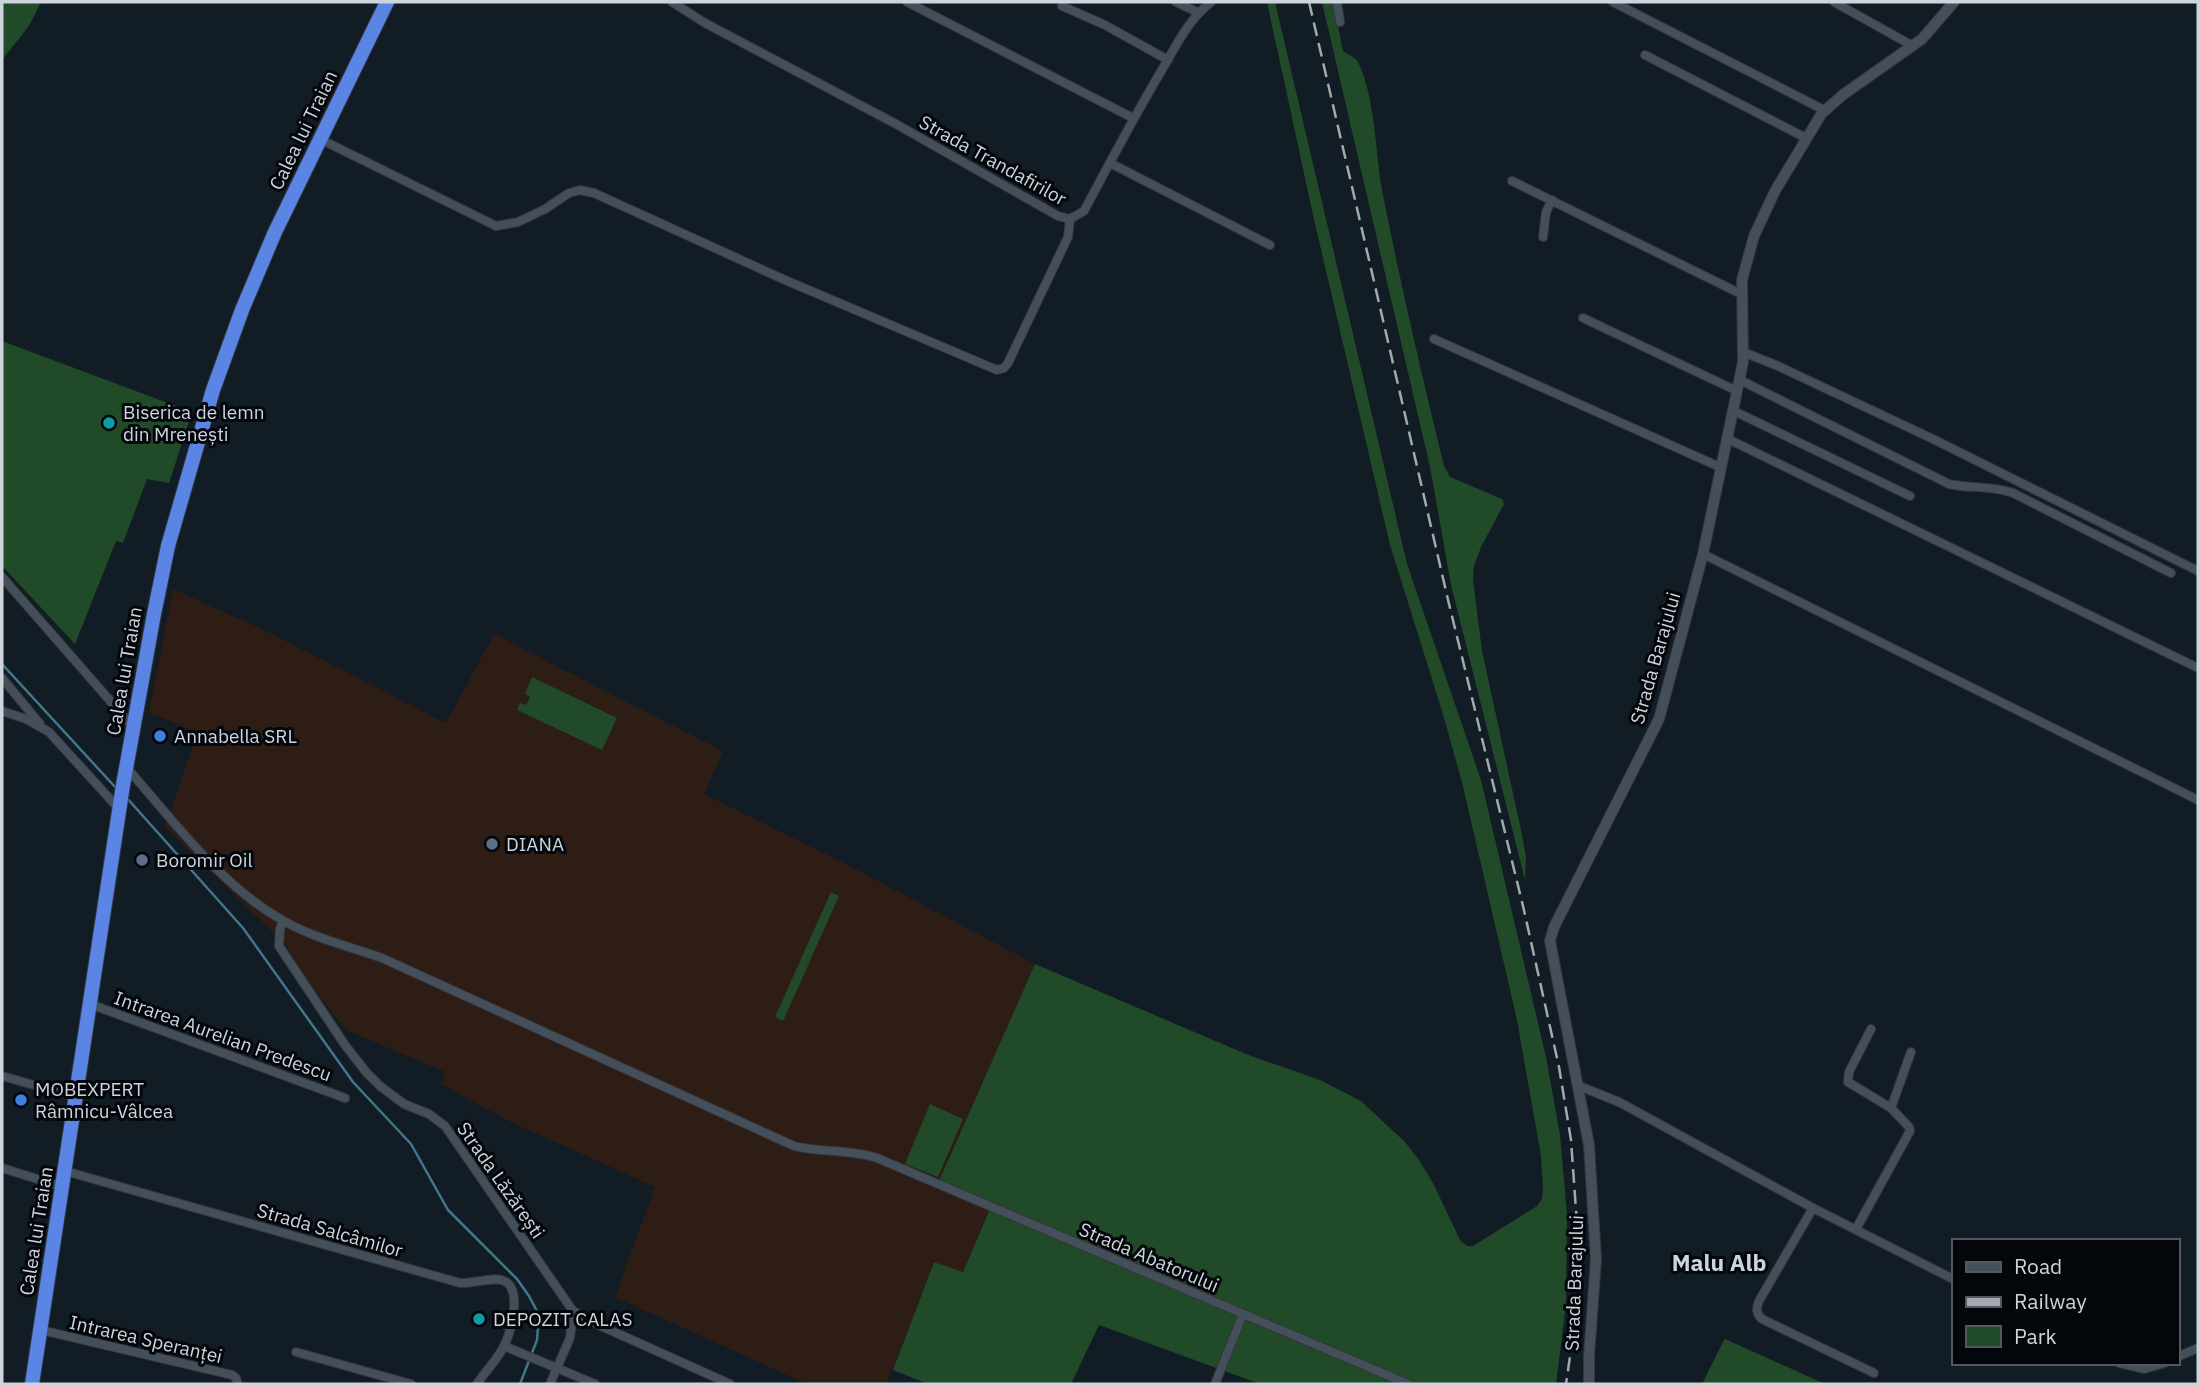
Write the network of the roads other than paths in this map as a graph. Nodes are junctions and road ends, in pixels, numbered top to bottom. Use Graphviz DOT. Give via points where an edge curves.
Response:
graph roads {
  1 [pos="387,2"];
  2 [pos="672,2"];
  3 [pos="907,2"];
  4 [pos="1176,2"];
  5 [pos="1210,2"];
  6 [pos="1336,2"];
  7 [pos="1613,2"];
  8 [pos="1834,2"];
  9 [pos="1954,2"];
  10 [pos="1062,6"];
  11 [pos="1197,12"];
  12 [pos="1340,22"];
  13 [pos="1913,46"];
  14 [pos="1645,55"];
  15 [pos="1168,60"];
  16 [pos="1826,111"];
  17 [pos="1133,118"];
  18 [pos="1806,138"];
  19 [pos="320,139"];
  20 [pos="1110,163"];
  21 [pos="1512,181"];
  22 [pos="1552,201"];
  23 [pos="1070,219"];
  24 [pos="1543,237"];
  25 [pos="1270,245"];
  26 [pos="1741,294"];
  27 [pos="1583,318"];
  28 [pos="1434,339"];
  29 [pos="1743,352"];
  30 [pos="1739,385"];
  31 [pos="1734,411"];
  32 [pos="1728,439"];
  33 [pos="1722,468"];
  34 [pos="1910,496"];
  35 [pos="1703,554"];
  36 [pos="2198,571"];
  37 [pos="2171,573"];
  38 [pos="2,577"];
  39 [pos="2198,668"];
  40 [pos="2,678"];
  41 [pos="2,711"];
  42 [pos="42,726"];
  43 [pos="133,727"];
  44 [pos="127,767"];
  45 [pos="2198,800"];
  46 [pos="120,806"];
  47 [pos="283,921"];
  48 [pos="90,1004"];
  49 [pos="1871,1028"];
  50 [pos="1911,1052"];
  51 [pos="2,1076"];
  52 [pos="1579,1086"];
  53 [pos="76,1097"];
  54 [pos="345,1098"];
  55 [pos="1891,1108"];
  56 [pos="2,1168"];
  57 [pos="65,1171"];
  58 [pos="63,1187"];
  59 [pos="1813,1208"];
  60 [pos="1856,1229"];
  61 [pos="1952,1278"];
  62 [pos="573,1311"];
  63 [pos="1243,1314"];
  64 [pos="41,1330"];
  65 [pos="504,1346"];
  66 [pos="2198,1348"];
  67 [pos="296,1352"];
  68 [pos="2179,1356"];
  69 [pos="2127,1365"];
  70 [pos="2158,1365"];
  71 [pos="556,1367"];
  72 [pos="1874,1373"];
  73 [pos="32,1384"];
  74 [pos="238,1384"];
  75 [pos="411,1384"];
  76 [pos="477,1384"];
  77 [pos="550,1384"];
  78 [pos="595,1384"];
  79 [pos="730,1384"];
  80 [pos="1215,1384"];
  81 [pos="1408,1384"];
  82 [pos="1589,1384"];
  1 -- 19 [label="highway, Calea lui Traian"];
  2 -- 23 [label="street, Strada Trandafirilor"];
  3 -- 17 [label="street"];
  4 -- 11 [label="street"];
  5 -- 11 [label="street, Strada Trandafirilor"];
  6 -- 12 [label="street"];
  7 -- 16 [label="street"];
  8 -- 13 [label="street"];
  9 -- 13 [label="street, Strada Barajului"];
  10 -- 15 [label="street"];
  11 -- 15 [label="street, Strada Trandafirilor"];
  13 -- 16 [label="street, Strada Barajului"];
  14 -- 18 [label="street"];
  15 -- 17 [label="street, Strada Trandafirilor"];
  16 -- 18 [label="street, Strada Barajului"];
  17 -- 20 [label="street, Strada Trandafirilor"];
  18 -- 26 [label="street, Strada Barajului" via="1754,236"];
  19 -- 23 [label="street" via="496,226 518,222 569,193 594,193 996,370 1008,363 1069,237"];
  19 -- 43 [label="highway, Calea lui Traian" via="258,271 213,390 168,546"];
  20 -- 23 [label="street, Strada Trandafirilor" via="1084,211"];
  20 -- 25 [label="street"];
  21 -- 22 [label="street"];
  22 -- 24 [label="street"];
  22 -- 26 [label="street"];
  26 -- 29 [label="street, Strada Barajului"];
  27 -- 30 [label="street"];
  28 -- 33 [label="street"];
  29 -- 30 [label="street, Strada Barajului"];
  29 -- 36 [label="street" via="1933,439"];
  30 -- 31 [label="street, Strada Barajului"];
  30 -- 37 [label="street" via="1949,484 2013,493"];
  31 -- 32 [label="street, Strada Barajului"];
  31 -- 34 [label="street"];
  32 -- 33 [label="street, Strada Barajului"];
  32 -- 39 [label="street"];
  33 -- 35 [label="street, Strada Barajului"];
  35 -- 45 [label="street"];
  35 -- 52 [label="street, Strada Barajului" via="1659,719 1550,941"];
  38 -- 43 [label="street"];
  40 -- 42 [label="street"];
  41 -- 42 [label="street"];
  42 -- 46 [label="street"];
  43 -- 44 [label="highway, Calea lui Traian"];
  44 -- 46 [label="highway, Calea lui Traian"];
  44 -- 47 [label="street, Strada Abatorului" via="211,864"];
  46 -- 48 [label="highway, Calea lui Traian"];
  47 -- 62 [label="street, Strada Lăzărești" via="279,946 345,1045 380,1086 445,1126"];
  47 -- 63 [label="street, Strada Abatorului" via="321,939 382,958 794,1146 860,1152 877,1158"];
  48 -- 53 [label="highway, Calea lui Traian"];
  48 -- 54 [label="street, Intrarea Aurelian Predescu"];
  49 -- 55 [label="street" via="1848,1082"];
  50 -- 55 [label="street"];
  51 -- 53 [label="street"];
  52 -- 59 [label="street" via="1619,1102"];
  52 -- 82 [label="street, Strada Barajului" via="1595,1224"];
  53 -- 57 [label="highway, Calea lui Traian"];
  55 -- 60 [label="street" via="1910,1131"];
  56 -- 58 [label="street"];
  57 -- 58 [label="highway, Calea lui Traian"];
  57 -- 65 [label="street, Strada Salcâmilor" via="460,1283 502,1279 509,1284 514,1300"];
  58 -- 64 [label="highway, Calea lui Traian"];
  59 -- 60 [label="street"];
  59 -- 72 [label="street" via="1756,1309 1762,1319"];
  60 -- 61 [label="street"];
  62 -- 71 [label="street" via="570,1338"];
  62 -- 79 [label="street"];
  63 -- 80 [label="street"];
  63 -- 81 [label="street, Strada Abatorului"];
  64 -- 73 [label="highway, Calea lui Traian"];
  64 -- 74 [label="street, Intrarea Speranței" via="232,1375"];
  65 -- 71 [label="street"];
  65 -- 76 [label="street"];
  66 -- 68 [label="street"];
  67 -- 75 [label="street"];
  69 -- 70 [label="street" via="2144,1369"];
  71 -- 77 [label="street"];
  71 -- 78 [label="street"];
}
